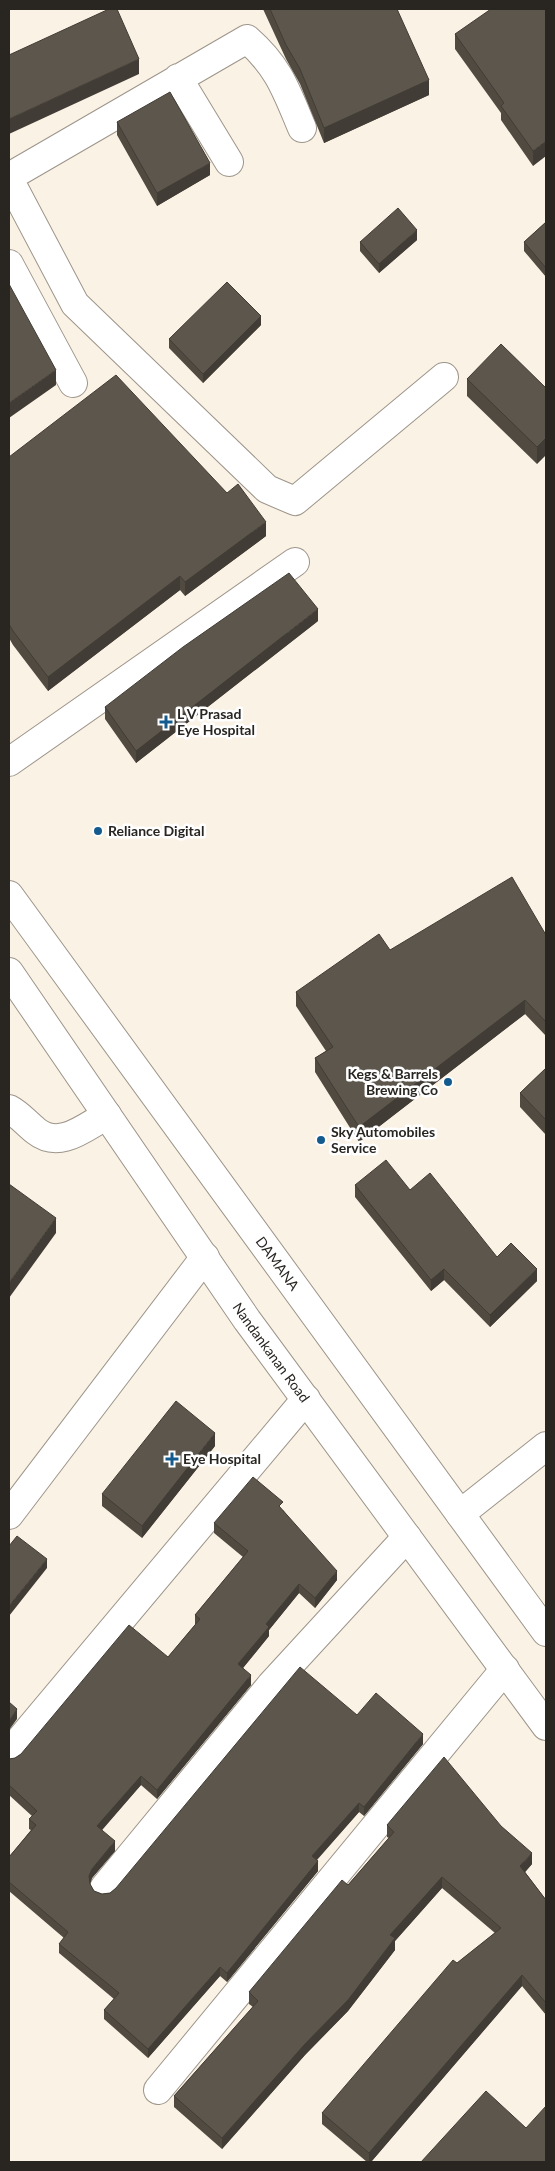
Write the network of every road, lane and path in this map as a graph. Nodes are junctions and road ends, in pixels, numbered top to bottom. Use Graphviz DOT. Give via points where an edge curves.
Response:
graph roads {
  1 [pos="178,78"];
  2 [pos="302,128"];
  3 [pos="230,162"];
  4 [pos="9,178"];
  5 [pos="9,264"];
  6 [pos="444,377"];
  7 [pos="73,383"];
  8 [pos="294,562"];
  9 [pos="9,762"];
  10 [pos="9,895"];
  11 [pos="9,972"];
  12 [pos="9,1109"];
  13 [pos="107,1115"];
  14 [pos="204,1257"];
  15 [pos="306,1399"];
  16 [pos="546,1446"];
  17 [pos="9,1514"];
  18 [pos="460,1514"];
  19 [pos="407,1537"];
  20 [pos="546,1632"];
  21 [pos="505,1669"];
  22 [pos="546,1726"];
  23 [pos="9,1754"];
  24 [pos="104,1888"];
  25 [pos="158,2090"];
  1 -- 2 [label="street" via="247,39 265,55 281,78"];
  1 -- 3 [label="street"];
  1 -- 4 [label="street"];
  4 -- 6 [label="street" via="75,304 267,489 296,501"];
  5 -- 7 [label="street"];
  8 -- 9 [label="street"];
  10 -- 18 [label="street, DAMANA"];
  11 -- 13 [label="street, Nandankanan Road"];
  12 -- 13 [label="street" via="51,1140 65,1138"];
  13 -- 14 [label="street, Nandankanan Road"];
  14 -- 15 [label="street, Nandankanan Road"];
  14 -- 17 [label="street"];
  15 -- 19 [label="street, Nandankanan Road"];
  15 -- 23 [label="street"];
  16 -- 18 [label="street"];
  18 -- 20 [label="street, DAMANA"];
  19 -- 21 [label="street, Nandankanan Road"];
  19 -- 24 [label="street" via="271,1685"];
  21 -- 22 [label="street, Nandankanan Road"];
  21 -- 25 [label="street"];
}
